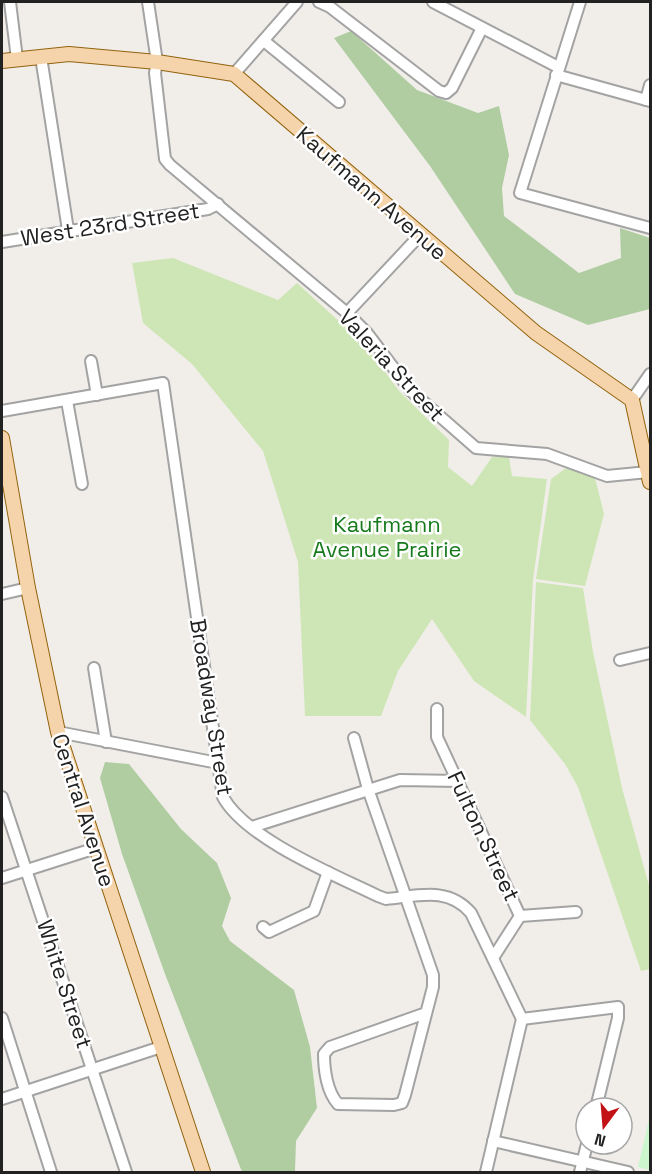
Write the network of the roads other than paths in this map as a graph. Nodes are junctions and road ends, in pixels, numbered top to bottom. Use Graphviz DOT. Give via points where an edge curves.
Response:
graph roads {
  1 [pos="10,2"];
  2 [pos="148,2"];
  3 [pos="297,2"];
  4 [pos="319,2"];
  5 [pos="433,2"];
  6 [pos="580,2"];
  7 [pos="482,28"];
  8 [pos="264,41"];
  9 [pos="42,57"];
  10 [pos="17,59"];
  11 [pos="2,61"];
  12 [pos="157,62"];
  13 [pos="557,71"];
  14 [pos="234,74"];
  15 [pos="651,85"];
  16 [pos="648,100"];
  17 [pos="339,102"];
  18 [pos="218,204"];
  19 [pos="651,228"];
  20 [pos="68,230"];
  21 [pos="421,234"];
  22 [pos="2,242"];
  23 [pos="347,313"];
  24 [pos="90,361"];
  25 [pos="651,374"];
  26 [pos="97,395"];
  27 [pos="632,400"];
  28 [pos="67,401"];
  29 [pos="2,411"];
  30 [pos="2,438"];
  31 [pos="649,477"];
  32 [pos="82,484"];
  33 [pos="28,588"];
  34 [pos="2,594"];
  35 [pos="651,653"];
  36 [pos="620,660"];
  37 [pos="94,668"];
  38 [pos="437,709"];
  39 [pos="58,732"];
  40 [pos="354,738"];
  41 [pos="106,742"];
  42 [pos="218,763"];
  43 [pos="459,781"];
  44 [pos="368,789"];
  45 [pos="2,796"];
  46 [pos="252,827"];
  47 [pos="96,848"];
  48 [pos="27,869"];
  49 [pos="328,872"];
  50 [pos="2,878"];
  51 [pos="405,897"];
  52 [pos="576,912"];
  53 [pos="520,916"];
  54 [pos="263,927"];
  55 [pos="493,958"];
  56 [pos="426,1013"];
  57 [pos="2,1018"];
  58 [pos="522,1019"];
  59 [pos="161,1047"];
  60 [pos="93,1069"];
  61 [pos="26,1091"];
  62 [pos="599,1096"];
  63 [pos="2,1099"];
  64 [pos="493,1141"];
  65 [pos="581,1167"];
  66 [pos="51,1173"];
  67 [pos="126,1173"];
  68 [pos="203,1173"];
  69 [pos="486,1173"];
  70 [pos="628,1173"];
  1 -- 10 [label="street"];
  2 -- 12 [label="street, Valeria Street"];
  3 -- 8 [label="street"];
  4 -- 7 [label="street" via="446,93"];
  5 -- 7 [label="street"];
  6 -- 13 [label="street"];
  7 -- 13 [label="street"];
  8 -- 14 [label="street"];
  8 -- 17 [label="street"];
  9 -- 10 [label="main road"];
  9 -- 12 [label="main road" via="69,54"];
  9 -- 20 [label="street"];
  10 -- 11 [label="main road"];
  12 -- 14 [label="main road"];
  12 -- 18 [label="street, Valeria Street" via="165,159"];
  13 -- 16 [label="street"];
  13 -- 19 [label="street" via="520,193"];
  14 -- 21 [label="main road, Kaufmann Avenue"];
  15 -- 16 [label="street"];
  18 -- 20 [label="street, West 23rd Street" via="208,209"];
  18 -- 23 [label="street, Valeria Street"];
  20 -- 22 [label="street, West 23rd Street"];
  21 -- 23 [label="street"];
  21 -- 27 [label="main road, Kaufmann Avenue" via="536,333"];
  23 -- 31 [label="street, Valeria Street" via="411,391 476,448 561,457 607,476"];
  24 -- 26 [label="street"];
  25 -- 27 [label="street"];
  26 -- 28 [label="street"];
  26 -- 42 [label="street, Broadway Street" via="163,383"];
  27 -- 31 [label="main road"];
  28 -- 29 [label="street"];
  28 -- 32 [label="street"];
  30 -- 33 [label="main road, Central Avenue"];
  33 -- 34 [label="street"];
  33 -- 39 [label="main road, Central Avenue"];
  35 -- 36 [label="street"];
  37 -- 41 [label="street"];
  38 -- 43 [label="street, Fulton Street" via="437,737"];
  39 -- 41 [label="street"];
  39 -- 47 [label="main road, Central Avenue"];
  40 -- 44 [label="street"];
  41 -- 42 [label="street"];
  42 -- 46 [label="street, Broadway Street" via="223,797"];
  43 -- 44 [label="street" via="400,780"];
  43 -- 53 [label="street, Fulton Street"];
  44 -- 46 [label="street"];
  44 -- 51 [label="street"];
  45 -- 48 [label="street, White Street"];
  46 -- 49 [label="street, Broadway Street"];
  47 -- 48 [label="street"];
  47 -- 59 [label="main road, Central Avenue"];
  48 -- 50 [label="street"];
  48 -- 60 [label="street, White Street"];
  49 -- 51 [label="street, Broadway Street" via="386,899"];
  49 -- 54 [label="street" via="314,911 269,932"];
  51 -- 55 [label="street, Broadway Street" via="443,894 463,904"];
  51 -- 56 [label="street" via="433,975"];
  52 -- 53 [label="street"];
  53 -- 55 [label="street, Fulton Street"];
  55 -- 58 [label="street, Broadway Street"];
  56 -- 56 [label="street" via="330,1047 324,1054 332,1097 338,1104 402,1103"];
  57 -- 61 [label="street"];
  58 -- 62 [label="street" via="618,1007"];
  58 -- 64 [label="street"];
  59 -- 60 [label="street"];
  59 -- 68 [label="main road, Central Avenue"];
  60 -- 61 [label="street"];
  60 -- 67 [label="street, White Street"];
  61 -- 63 [label="street"];
  61 -- 66 [label="street"];
  64 -- 65 [label="street"];
  64 -- 69 [label="street"];
  65 -- 70 [label="street"];
}
